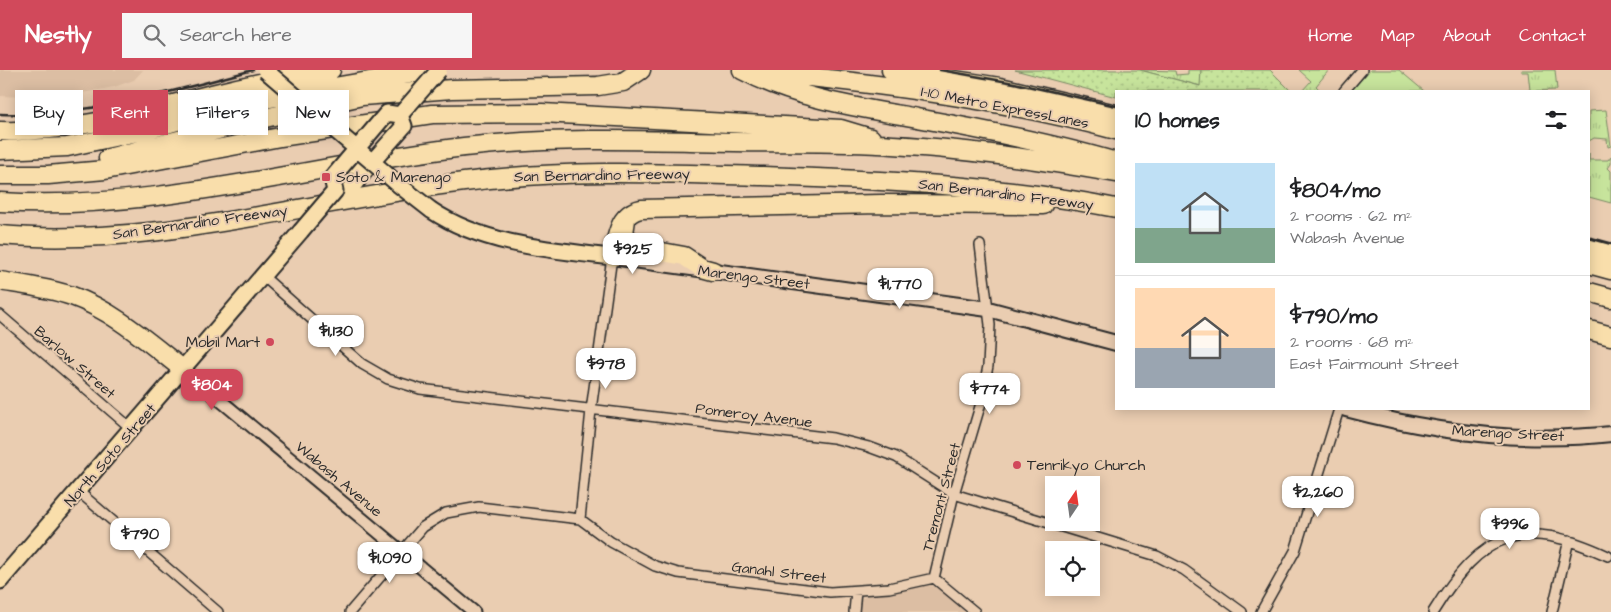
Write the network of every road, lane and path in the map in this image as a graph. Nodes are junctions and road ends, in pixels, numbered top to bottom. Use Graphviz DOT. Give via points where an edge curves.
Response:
graph roads {
  1 [pos="265,70"];
  2 [pos="331,70"];
  3 [pos="434,70"];
  4 [pos="439,70"];
  5 [pos="743,70"];
  6 [pos="891,70"];
  7 [pos="1362,70"];
  8 [pos="641,71"];
  9 [pos="1345,90"];
  10 [pos="1115,114"];
  11 [pos="400,116"];
  12 [pos="1115,130"];
  13 [pos="0,131"];
  14 [pos="890,144"];
  15 [pos="356,149"];
  16 [pos="0,150"];
  17 [pos="372,162"];
  18 [pos="1115,162"];
  19 [pos="1115,173"];
  20 [pos="0,175"];
  21 [pos="48,175"];
  22 [pos="335,191"];
  23 [pos="0,202"];
  24 [pos="1113,208"];
  25 [pos="629,214"];
  26 [pos="0,236"];
  27 [pos="980,245"];
  28 [pos="1590,247"];
  29 [pos="1611,253"];
  30 [pos="612,257"];
  31 [pos="1590,264"];
  32 [pos="1611,270"];
  33 [pos="713,271"];
  34 [pos="263,276"];
  35 [pos="0,281"];
  36 [pos="1590,292"];
  37 [pos="1611,298"];
  38 [pos="988,309"];
  39 [pos="0,315"];
  40 [pos="1590,330"];
  41 [pos="1611,336"];
  42 [pos="1115,343"];
  43 [pos="184,370"];
  44 [pos="591,410"];
  45 [pos="1339,410"];
  46 [pos="1350,410"];
  47 [pos="132,429"];
  48 [pos="1611,434"];
  49 [pos="78,491"];
  50 [pos="954,494"];
  51 [pos="580,519"];
  52 [pos="1569,540"];
  53 [pos="402,552"];
  54 [pos="1608,556"];
  55 [pos="934,578"];
  56 [pos="0,581"];
  57 [pos="856,591"];
  58 [pos="218,612"];
  59 [pos="350,612"];
  60 [pos="474,612"];
  61 [pos="854,612"];
  62 [pos="975,612"];
  63 [pos="1242,612"];
  64 [pos="1261,612"];
  65 [pos="1433,612"];
  66 [pos="1552,612"];
  1 -- 15 [label="main road, Marengo Street, bridge"];
  2 -- 13 [label="highway" via="248,85 110,121 45,130"];
  3 -- 16 [label="highway" via="265,99 67,147"];
  4 -- 11 [label="main road, North Soto Street, bridge"];
  5 -- 12 [label="highway, I-10 Metro ExpressLanes" via="922,90"];
  5 -- 18 [label="highway" via="792,92 829,102 1003,134"];
  6 -- 10 [label="highway, I-10 Metro ExpressLanes" via="1000,87"];
  7 -- 9 [label="street"];
  8 -- 21 [label="highway" via="623,82 598,86 452,88 362,96"];
  11 -- 15 [label="main road, North Soto Street, bridge" via="387,113"];
  11 -- 17 [label="main road, North Soto Street, bridge" via="404,126"];
  14 -- 19 [label="highway, San Bernardino Freeway" via="1021,156"];
  14 -- 21 [label="highway" via="841,129 484,112 432,114 352,125 105,170"];
  14 -- 23 [label="highway, San Bernardino Freeway" via="656,140 520,142 413,155 131,200 54,204"];
  15 -- 17 [label="main road, Marengo Street, bridge"];
  15 -- 22 [label="main road, North Soto Street, bridge" via="332,178"];
  17 -- 22 [label="main road, North Soto Street" via="349,191"];
  17 -- 30 [label="main road, Marengo Street, bridge" via="431,210 476,232 512,243"];
  20 -- 21 [label="highway"];
  22 -- 34 [label="main road, North Soto Street, bridge"];
  24 -- 25 [label="highway" via="882,204 641,209"];
  24 -- 26 [label="highway, San Bernardino Freeway" via="994,190 853,179 578,173 501,177 415,188 151,232 53,238"];
  25 -- 30 [label="highway" via="621,225"];
  25 -- 33 [label="highway" via="624,232 635,247 684,256"];
  27 -- 38 [label="street, Tremont Street"];
  28 -- 29 [label="highway"];
  30 -- 33 [label="main road, Marengo Street"];
  30 -- 44 [label="street"];
  31 -- 32 [label="highway"];
  33 -- 38 [label="main road, Marengo Street"];
  34 -- 43 [label="main road, North Soto Street"];
  34 -- 44 [label="street, Pomeroy Avenue" via="362,364 388,379 420,389"];
  35 -- 43 [label="highway" via="56,292 92,305"];
  36 -- 37 [label="highway"];
  38 -- 42 [label="main road, Marengo Street"];
  38 -- 50 [label="street, Tremont Street" via="988,366 981,403"];
  39 -- 47 [label="street, Barlow Street"];
  40 -- 41 [label="highway"];
  43 -- 47 [label="main road, North Soto Street"];
  43 -- 53 [label="street, Wabash Avenue"];
  44 -- 50 [label="street, Pomeroy Avenue" via="833,438 896,458"];
  44 -- 51 [label="street"];
  45 -- 64 [label="street" via="1295,551"];
  46 -- 48 [label="main road, Marengo Street" via="1402,423 1510,436 1549,438"];
  47 -- 49 [label="main road, North Soto Street"];
  49 -- 56 [label="main road, North Soto Street"];
  49 -- 58 [label="street"];
  50 -- 55 [label="street, Tremont Street"];
  50 -- 63 [label="street, Pomeroy Avenue" via="1157,556 1184,570"];
  51 -- 53 [label="street" via="478,507 459,509 433,519"];
  51 -- 57 [label="street, Ganahl Street" via="610,542 656,566 678,573 830,592"];
  52 -- 54 [label="street"];
  52 -- 65 [label="street" via="1542,534 1500,540 1480,552 1466,566"];
  52 -- 66 [label="street"];
  53 -- 59 [label="street"];
  53 -- 60 [label="street, Wabash Avenue"];
  55 -- 57 [label="street, Ganahl Street"];
  55 -- 62 [label="street"];
  57 -- 61 [label="street"];
}
